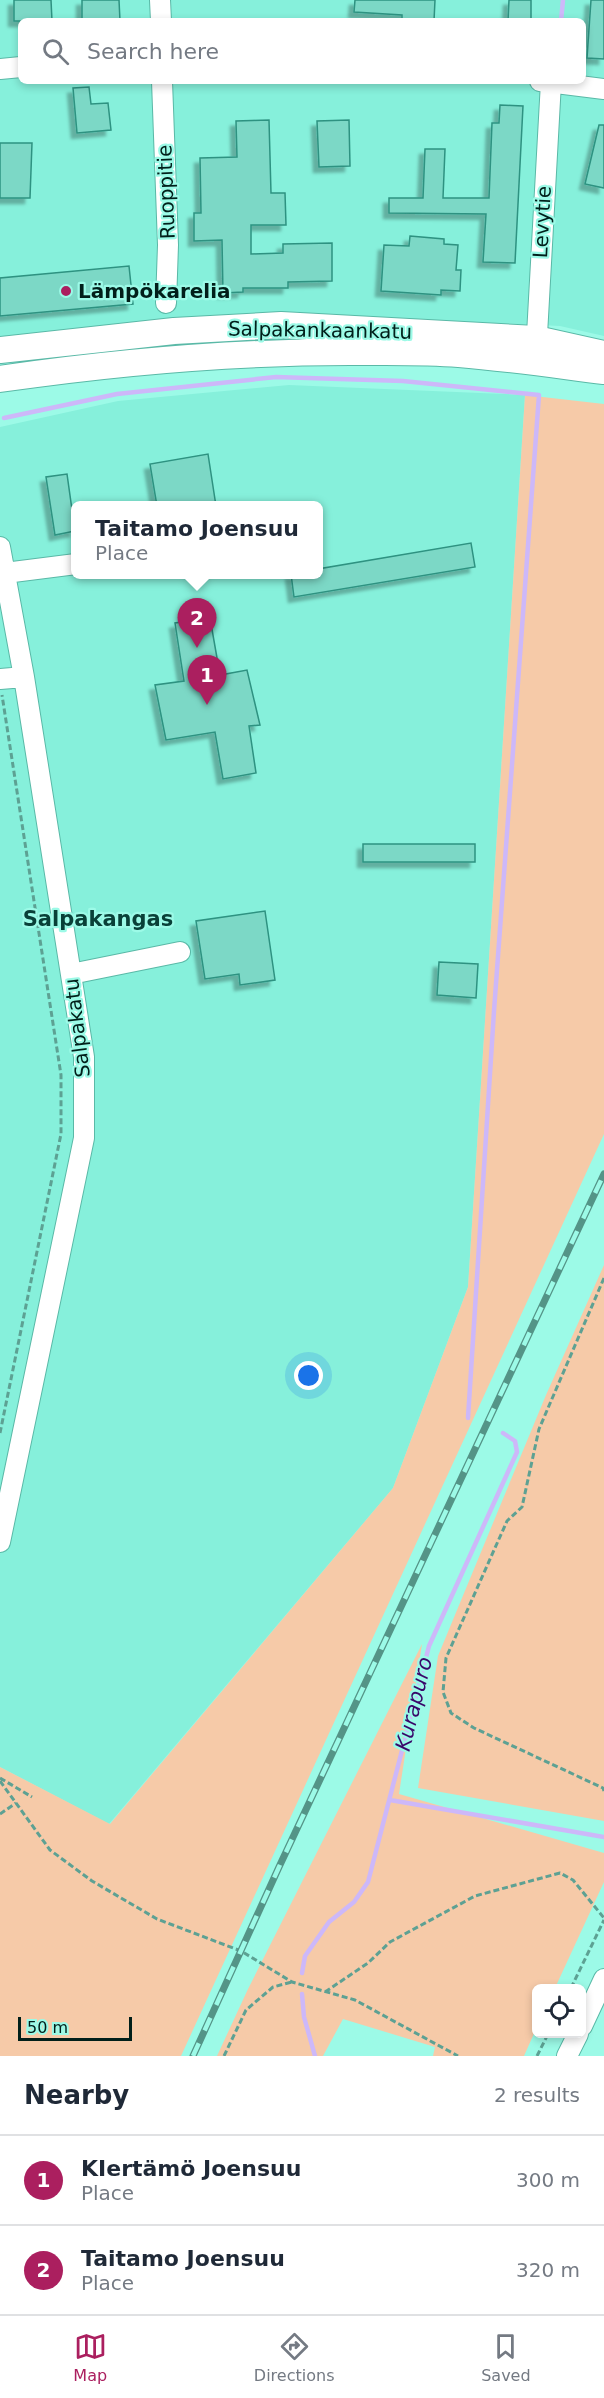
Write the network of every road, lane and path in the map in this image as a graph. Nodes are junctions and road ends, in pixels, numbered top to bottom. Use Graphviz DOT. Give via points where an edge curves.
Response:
graph roads {
  1 [pos="160,0"];
  2 [pos="161,18"];
  3 [pos="18,67"];
  4 [pos="0,69"];
  5 [pos="162,84"];
  6 [pos="545,84"];
  7 [pos="562,84"];
  8 [pos="604,89"];
  9 [pos="166,303"];
  10 [pos="0,350"];
  11 [pos="536,350"];
  12 [pos="604,354"];
  13 [pos="604,372"];
  14 [pos="0,379"];
  15 [pos="0,547"];
  16 [pos="71,565"];
  17 [pos="5,573"];
  18 [pos="24,677"];
  19 [pos="1,686"];
  20 [pos="180,952"];
  21 [pos="70,974"];
  22 [pos="604,1278"];
  23 [pos="0,1432"];
  24 [pos="0,1542"];
  25 [pos="0,1779"];
  26 [pos="604,1791"];
  27 [pos="32,1797"];
  28 [pos="16,1803"];
  29 [pos="0,1814"];
  30 [pos="604,1919"];
  31 [pos="604,1979"];
  32 [pos="292,1982"];
  33 [pos="572,1984"];
  34 [pos="325,1992"];
  35 [pos="586,2017"];
  36 [pos="546,2038"];
  37 [pos="576,2038"];
  38 [pos="224,2056"];
  39 [pos="458,2056"];
  40 [pos="537,2056"];
  41 [pos="567,2056"];
  1 -- 2 [label="street"];
  3 -- 4 [label="street"];
  5 -- 9 [label="street, Ruoppitie" via="168,245"];
  6 -- 11 [label="street, Levytie"];
  7 -- 8 [label="street"];
  10 -- 11 [label="main road, Salpakankaankatu" via="174,331 281,325"];
  11 -- 12 [label="main road, Salpakankaankatu"];
  11 -- 13 [label="main road, Salpakankaankatu"];
  11 -- 14 [label="main road, Salpakankaankatu" via="457,354 268,352 142,361"];
  15 -- 17 [label="street, Salpakatu"];
  16 -- 17 [label="street"];
  17 -- 18 [label="street, Salpakatu"];
  18 -- 19 [label="street"];
  18 -- 21 [label="street, Salpakatu"];
  19 -- 23 [label="path" via="61,1075 61,1134"];
  20 -- 21 [label="street"];
  21 -- 24 [label="street, Salpakatu" via="84,1057 84,1138"];
  22 -- 26 [label="path" via="539,1429 522,1507 507,1521 446,1658 443,1692 451,1713 474,1728"];
  25 -- 27 [label="path"];
  25 -- 28 [label="path"];
  28 -- 29 [label="path"];
  28 -- 32 [label="path" via="50,1850 92,1881 157,1919 241,1951"];
  30 -- 33 [label="path"];
  30 -- 34 [label="path" via="573,1880 560,1874 486,1893 390,1942 368,1963"];
  31 -- 35 [label="street"];
  32 -- 34 [label="path"];
  32 -- 38 [label="path" via="273,1987 246,2010"];
  34 -- 39 [label="path" via="355,2000"];
  36 -- 40 [label="path"];
  37 -- 41 [label="street"];
}
